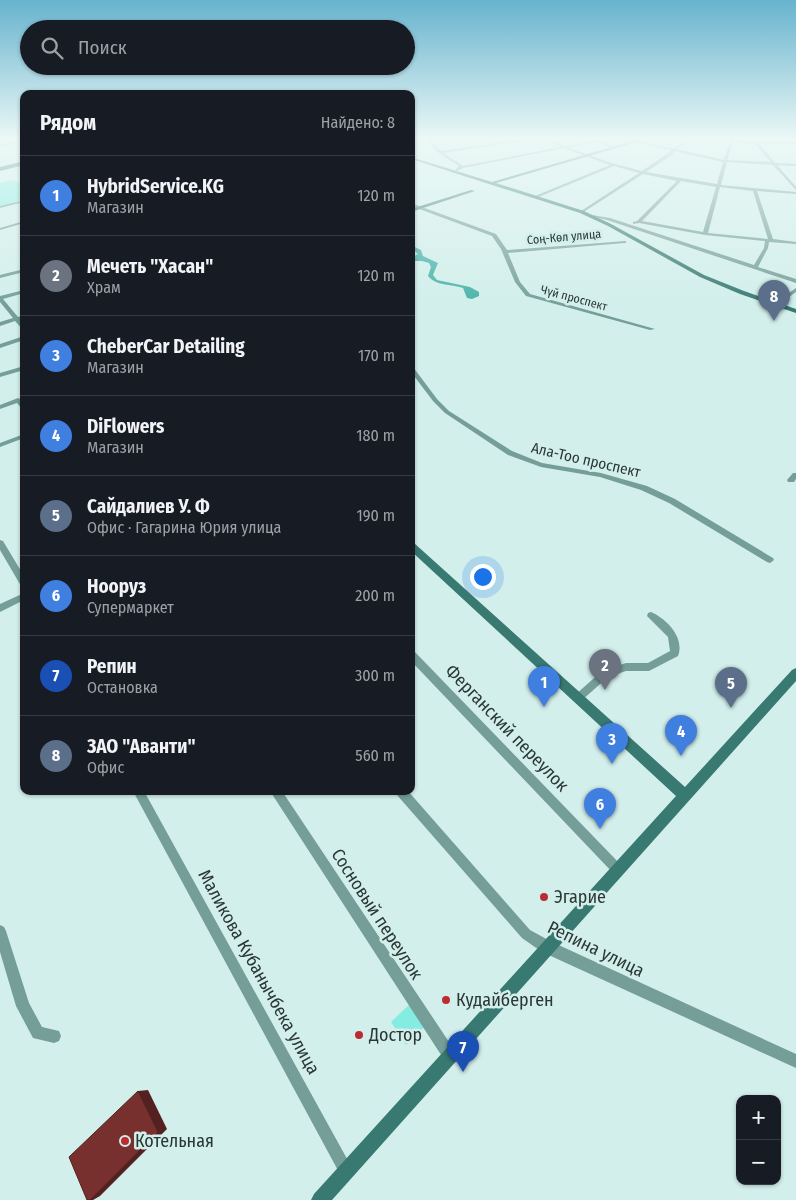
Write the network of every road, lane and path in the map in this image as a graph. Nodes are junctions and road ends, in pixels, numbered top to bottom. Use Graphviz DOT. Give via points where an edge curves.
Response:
graph roads {
  1 [pos="450,196"];
  2 [pos="533,196"];
  3 [pos="607,196"];
  4 [pos="665,196"];
  5 [pos="714,196"];
  6 [pos="756,196"];
  7 [pos="536,197"];
  8 [pos="18,202"];
  9 [pos="0,207"];
  10 [pos="415,207"];
  11 [pos="415,207"];
  12 [pos="582,212"];
  13 [pos="592,216"];
  14 [pos="640,222"];
  15 [pos="20,223"];
  16 [pos="627,226"];
  17 [pos="0,229"];
  18 [pos="704,234"];
  19 [pos="769,241"];
  20 [pos="624,242"];
  21 [pos="796,243"];
  22 [pos="505,252"];
  23 [pos="755,268"];
  24 [pos="20,271"];
  25 [pos="0,276"];
  26 [pos="796,281"];
  27 [pos="796,290"];
  28 [pos="20,292"];
  29 [pos="0,298"];
  30 [pos="776,304"];
  31 [pos="796,311"];
  32 [pos="20,319"];
  33 [pos="17,320"];
  34 [pos="0,324"];
  35 [pos="20,324"];
  36 [pos="652,329"];
  37 [pos="20,339"];
  38 [pos="0,346"];
  39 [pos="20,369"];
  40 [pos="415,373"];
  41 [pos="0,375"];
  42 [pos="20,403"];
  43 [pos="0,406"];
  44 [pos="20,438"];
  45 [pos="0,446"];
  46 [pos="0,543"];
  47 [pos="415,549"];
  48 [pos="770,560"];
  49 [pos="20,577"];
  50 [pos="20,598"];
  51 [pos="0,608"];
  52 [pos="651,616"];
  53 [pos="415,658"];
  54 [pos="796,673"];
  55 [pos="578,698"];
  56 [pos="140,795"];
  57 [pos="278,795"];
  58 [pos="404,795"];
  59 [pos="685,796"];
  60 [pos="618,870"];
  61 [pos="0,931"];
  62 [pos="547,947"];
  63 [pos="54,1036"];
  64 [pos="450,1056"];
  65 [pos="796,1061"];
  66 [pos="346,1171"];
  67 [pos="320,1200"];
  1 -- 10 [label="main road"];
  2 -- 7 [label="main road"];
  3 -- 12 [label="street"];
  4 -- 14 [label="street"];
  5 -- 18 [label="street"];
  6 -- 19 [label="street"];
  7 -- 12 [label="main road"];
  8 -- 9 [label="street"];
  11 -- 22 [label="street, Чүй проспект" via="490,233 500,241"];
  12 -- 13 [label="main road"];
  13 -- 16 [label="street"];
  13 -- 30 [label="main road" via="690,270"];
  14 -- 16 [label="street"];
  14 -- 18 [label="street"];
  15 -- 17 [label="street"];
  16 -- 23 [label="street"];
  18 -- 19 [label="street"];
  19 -- 21 [label="street"];
  19 -- 23 [label="street"];
  20 -- 22 [label="street, Соң-Көл улица"];
  22 -- 36 [label="street, Чүй проспект" via="521,289 528,295"];
  23 -- 26 [label="street"];
  24 -- 25 [label="street"];
  27 -- 30 [label="street"];
  28 -- 29 [label="street"];
  29 -- 33 [label="street"];
  30 -- 31 [label="main road"];
  32 -- 33 [label="street"];
  33 -- 34 [label="street"];
  33 -- 35 [label="street"];
  37 -- 38 [label="street"];
  39 -- 41 [label="street"];
  40 -- 48 [label="street, Ала-Тоо проспект" via="447,412 510,453 541,465 601,474 644,488 672,501"];
  42 -- 43 [label="street" via="18,400"];
  44 -- 45 [label="street"];
  46 -- 49 [label="street"];
  47 -- 55 [label="main road"];
  50 -- 51 [label="street"];
  52 -- 55 [label="street" via="668,629 676,642 675,653 649,666 626,667 605,674"];
  53 -- 60 [label="street, Ферганский переулок"];
  54 -- 59 [label="main road"];
  55 -- 59 [label="main road"];
  56 -- 66 [label="street, Маликова Кубанычбека улица"];
  57 -- 64 [label="street, Сосновый переулок"];
  58 -- 62 [label="street, Репина улица" via="526,934"];
  59 -- 60 [label="main road"];
  60 -- 62 [label="main road"];
  61 -- 63 [label="street" via="23,1006 38,1034"];
  62 -- 64 [label="main road"];
  62 -- 65 [label="street, Репина улица"];
  64 -- 66 [label="main road"];
  66 -- 67 [label="main road"];
}
